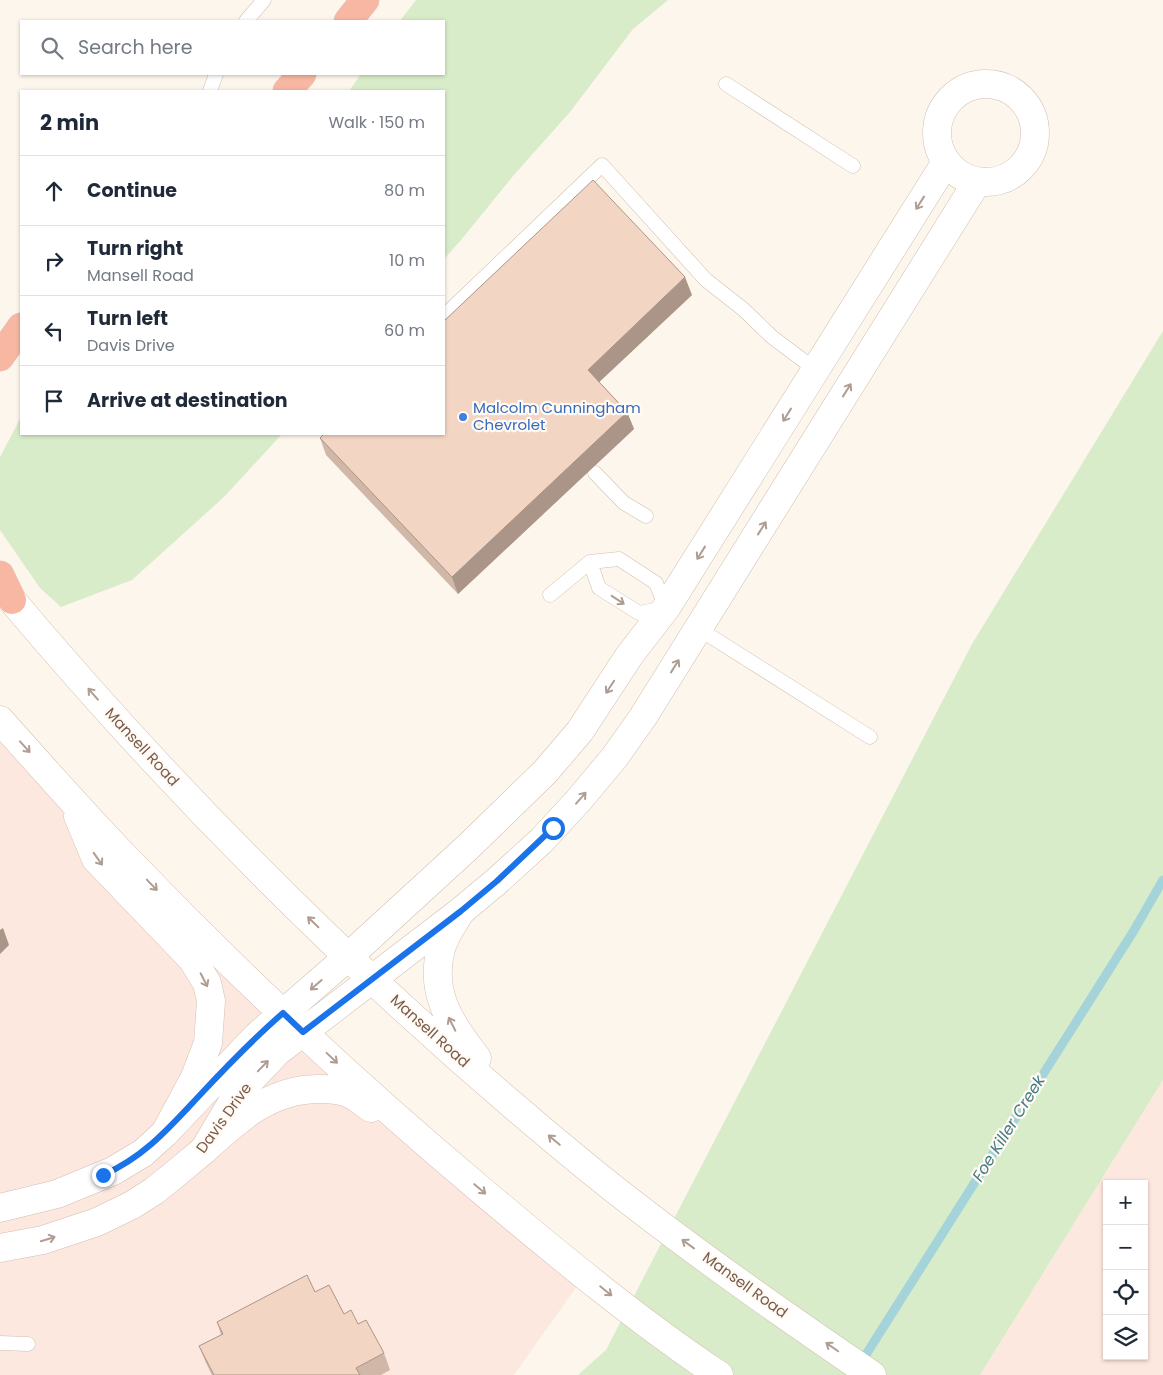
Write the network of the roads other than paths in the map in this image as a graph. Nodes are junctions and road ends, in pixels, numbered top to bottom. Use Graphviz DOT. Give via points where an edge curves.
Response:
graph roads {
  1 [pos="264,0"];
  2 [pos="366,0"];
  3 [pos="247,20"];
  4 [pos="349,20"];
  5 [pos="216,75"];
  6 [pos="301,75"];
  7 [pos="726,84"];
  8 [pos="210,90"];
  9 [pos="288,90"];
  10 [pos="946,162"];
  11 [pos="853,166"];
  12 [pos="977,182"];
  13 [pos="445,315"];
  14 [pos="20,317"];
  15 [pos="20,328"];
  16 [pos="0,331"];
  17 [pos="0,357"];
  18 [pos="816,370"];
  19 [pos="595,473"];
  20 [pos="646,516"];
  21 [pos="590,562"];
  22 [pos="0,575"];
  23 [pos="6,593"];
  24 [pos="550,595"];
  25 [pos="666,608"];
  26 [pos="699,629"];
  27 [pos="0,720"];
  28 [pos="870,737"];
  29 [pos="71,799"];
  30 [pos="461,911"];
  31 [pos="348,956"];
  32 [pos="373,979"];
  33 [pos="283,1013"];
  34 [pos="303,1032"];
  35 [pos="513,1105"];
  36 [pos="166,1133"];
  37 [pos="204,1150"];
  38 [pos="455,1168"];
  39 [pos="57,1194"];
  40 [pos="0,1208"];
  41 [pos="75,1230"];
  42 [pos="0,1248"];
  43 [pos="0,1343"];
  44 [pos="28,1344"];
  45 [pos="711,1370"];
  46 [pos="872,1375"];
  1 -- 3 [label="lane"];
  2 -- 4 [label="highway"];
  5 -- 8 [label="lane"];
  6 -- 9 [label="highway"];
  7 -- 11 [label="lane"];
  10 -- 12 [label="street" via="961,175"];
  10 -- 12 [label="street" via="938,144 937,124 944,106 957,92 973,84 990,83 1006,87 1020,96 1030,108 1035,124 1035,142 1029,158 1016,173 997,181"];
  10 -- 18 [label="street, Davis Drive, one-way"];
  26 -- 12 [label="street, Davis Drive, one-way"];
  13 -- 18 [label="lane" via="602,165 706,280"];
  14 -- 16 [label="highway"];
  15 -- 17 [label="highway"];
  18 -- 25 [label="street, Davis Drive, one-way"];
  19 -- 20 [label="lane" via="624,503"];
  21 -- 24 [label="lane"];
  21 -- 25 [label="lane" via="618,559 656,583"];
  21 -- 25 [label="lane, one-way" via="599,588 639,613"];
  22 -- 23 [label="highway"];
  31 -- 23 [label="street, Mansell Road, one-way" via="191,801"];
  25 -- 31 [label="street, Davis Drive, one-way" via="629,656 580,731 545,772"];
  26 -- 28 [label="lane"];
  30 -- 26 [label="street, Davis Drive, one-way" via="541,841 578,801 643,717"];
  27 -- 29 [label="street, one-way"];
  29 -- 33 [label="street, one-way" via="191,924"];
  29 -- 36 [label="street, one-way" via="96,859 192,959 207,983 211,1000 208,1043 195,1077"];
  30 -- 32 [label="street, Davis Drive"];
  35 -- 30 [label="street, one-way" via="455,1030 443,1006 436,977 441,948"];
  31 -- 32 [label="street, Mansell Road"];
  31 -- 33 [label="street, Davis Drive, one-way"];
  32 -- 34 [label="street, Davis Drive"];
  32 -- 35 [label="street, Mansell Road"];
  33 -- 34 [label="street"];
  33 -- 36 [label="street, Davis Drive" via="247,1046"];
  37 -- 34 [label="street, Davis Drive, one-way" via="237,1094 277,1052"];
  34 -- 38 [label="street, one-way"];
  46 -- 35 [label="street, Mansell Road, one-way" via="756,1294 592,1171"];
  36 -- 39 [label="street, Davis Drive" via="143,1153 113,1171"];
  37 -- 38 [label="street" via="242,1116 261,1104 304,1089 331,1089 353,1095"];
  37 -- 41 [label="street, Davis Drive" via="132,1205"];
  38 -- 45 [label="street, one-way" via="617,1300"];
  39 -- 40 [label="street, Davis Drive"];
  39 -- 41 [label="street"];
  42 -- 41 [label="street, Davis Drive, one-way"];
  43 -- 44 [label="lane"];
}
